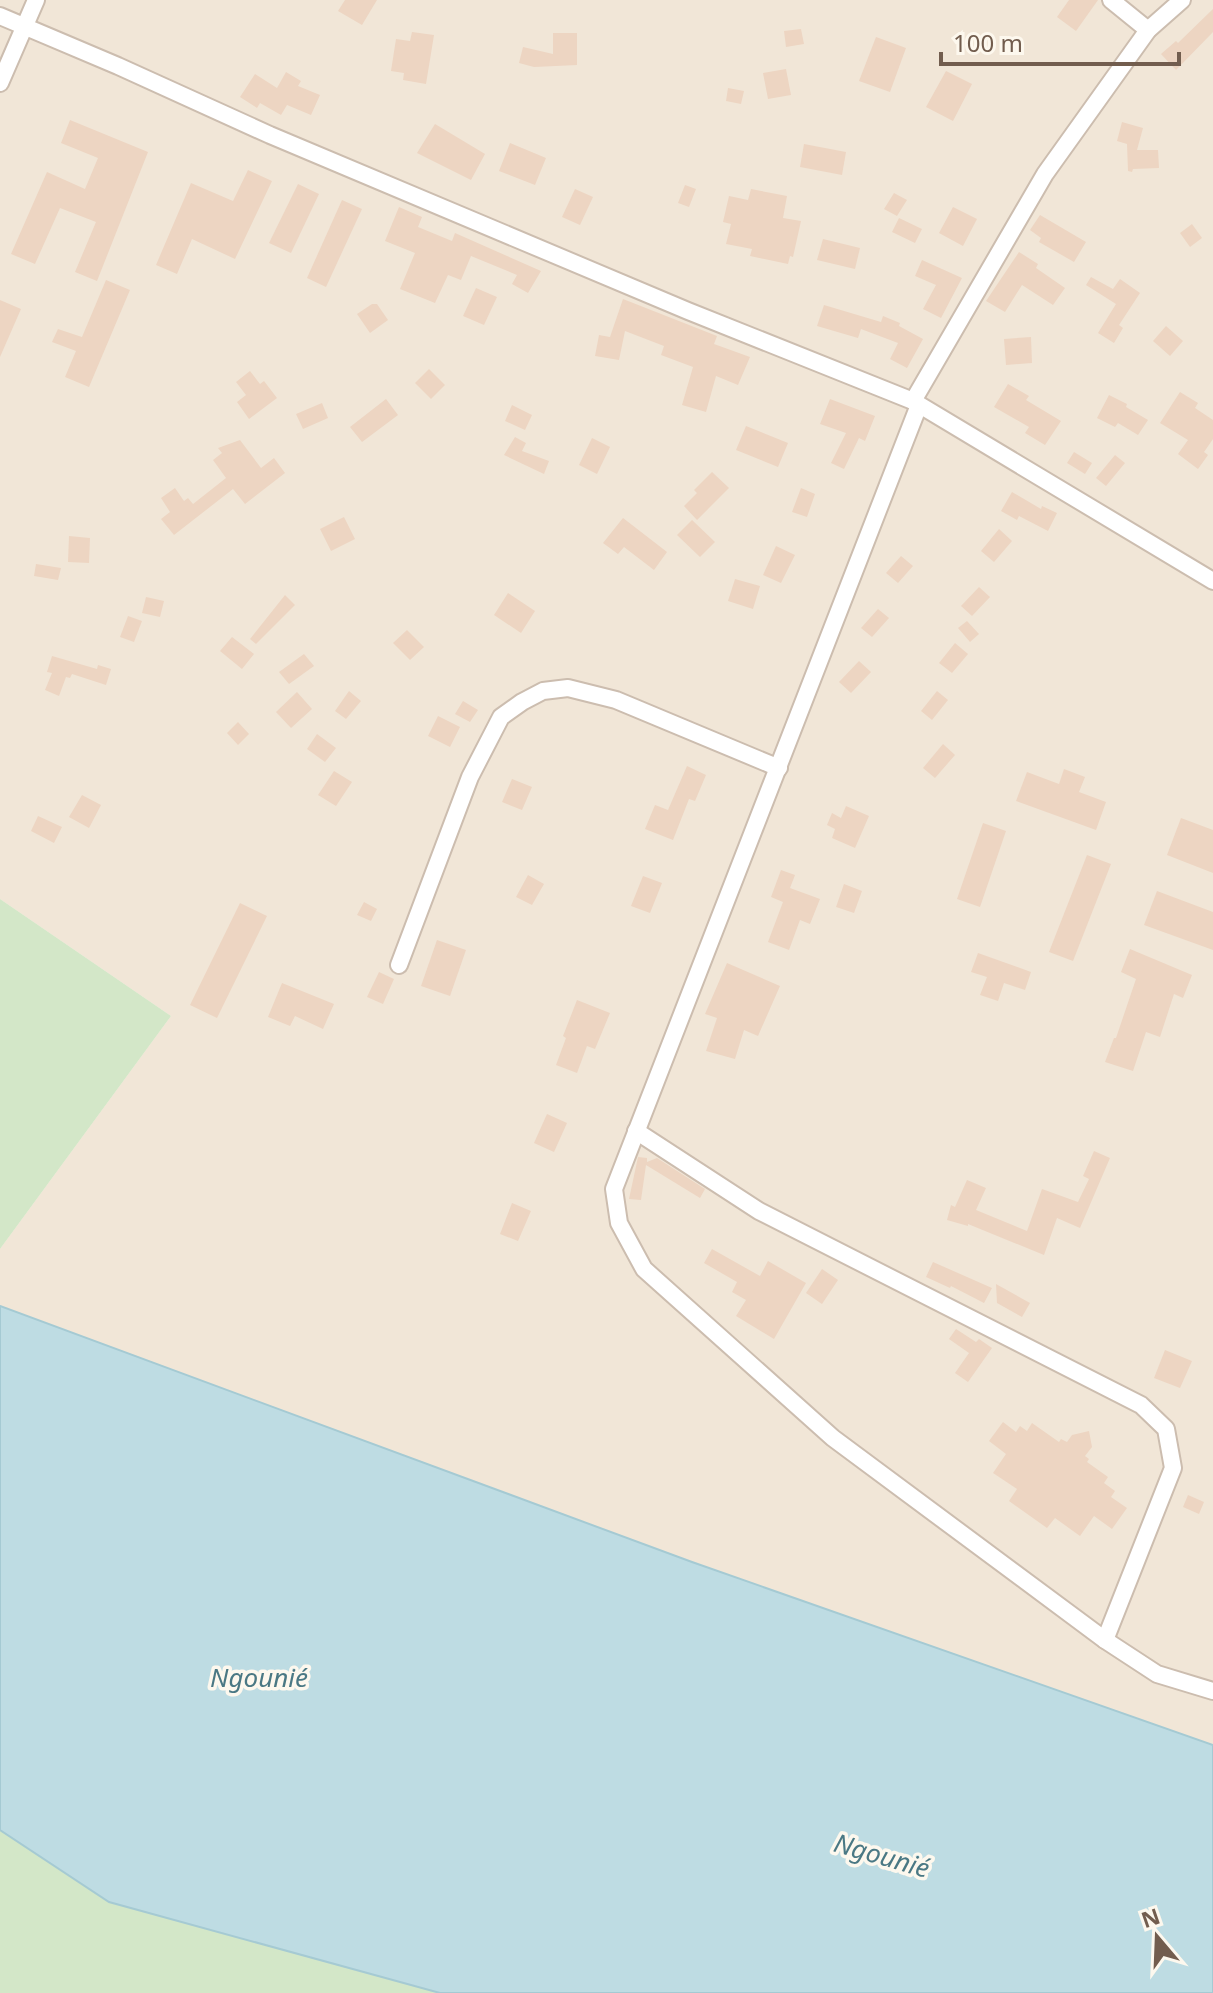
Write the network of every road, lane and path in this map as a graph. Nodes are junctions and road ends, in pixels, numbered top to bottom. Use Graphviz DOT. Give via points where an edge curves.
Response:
graph roads {
  1 [pos="36,0"];
  2 [pos="1111,0"];
  3 [pos="1182,0"];
  4 [pos="0,16"];
  5 [pos="23,25"];
  6 [pos="1148,30"];
  7 [pos="0,83"];
  8 [pos="916,403"];
  9 [pos="1213,581"];
  10 [pos="779,768"];
  11 [pos="399,965"];
  12 [pos="636,1131"];
  13 [pos="1105,1640"];
  14 [pos="1213,1691"];
  1 -- 5 [label="street"];
  2 -- 6 [label="street"];
  3 -- 6 [label="street"];
  4 -- 5 [label="street"];
  5 -- 7 [label="street"];
  5 -- 8 [label="street" via="284,141"];
  6 -- 8 [label="street" via="1045,174"];
  8 -- 9 [label="street"];
  8 -- 10 [label="street"];
  10 -- 11 [label="street" via="616,700 568,688 543,691 501,717 470,777"];
  10 -- 12 [label="street"];
  12 -- 13 [label="street" via="614,1189 619,1223 644,1269 833,1438"];
  12 -- 13 [label="street" via="759,1211 1141,1405 1166,1429 1173,1468"];
  13 -- 14 [label="street" via="1157,1674"];
}
